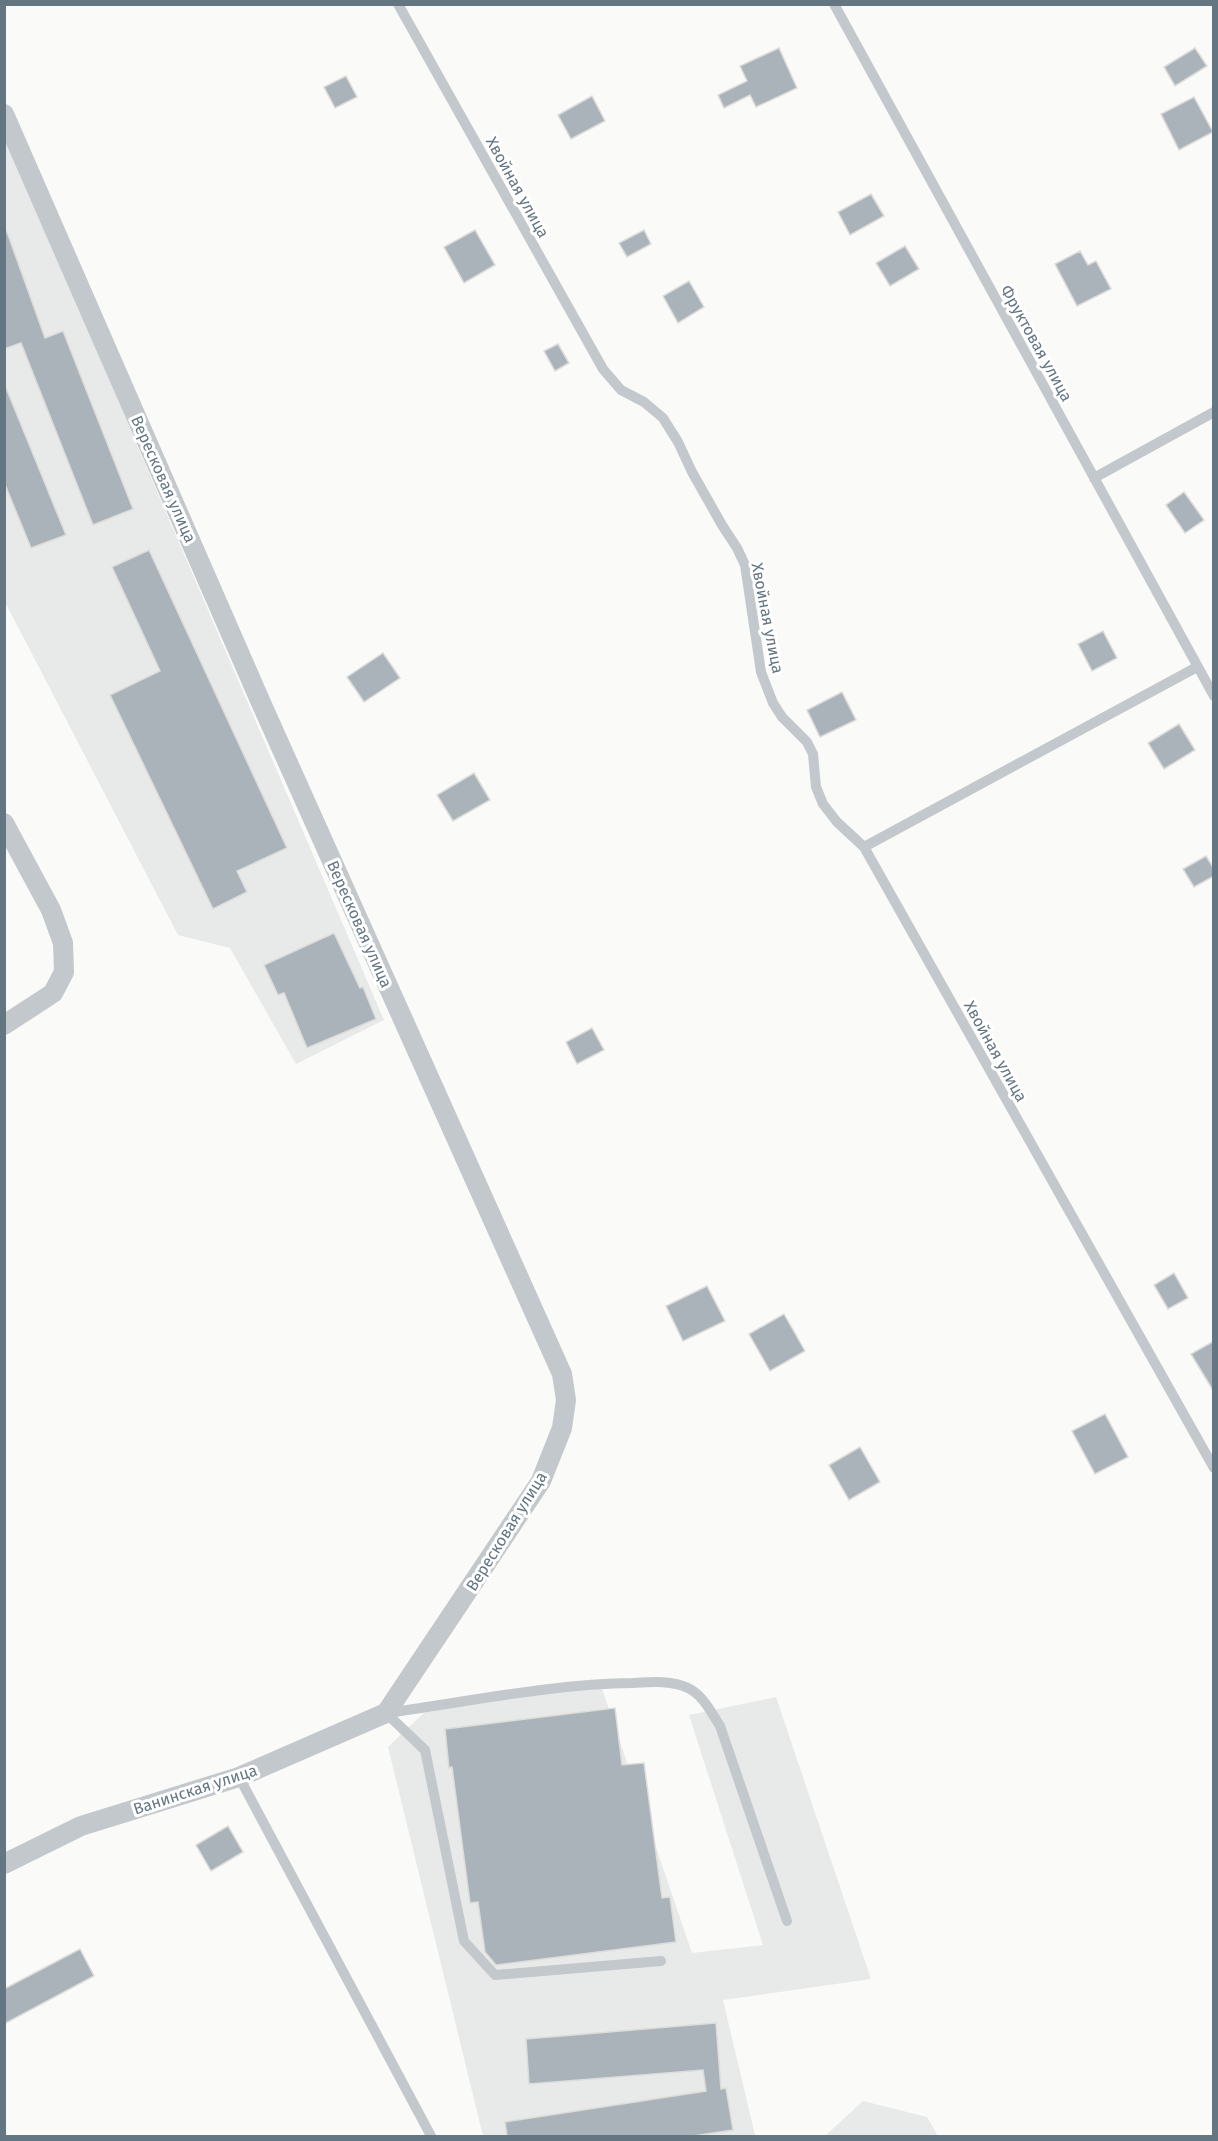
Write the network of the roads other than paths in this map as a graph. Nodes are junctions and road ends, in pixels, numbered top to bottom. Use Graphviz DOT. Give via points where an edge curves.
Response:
graph roads {
  1 [pos="398,4"];
  2 [pos="834,4"];
  3 [pos="4,114"];
  4 [pos="1214,412"];
  5 [pos="1094,478"];
  6 [pos="1197,667"];
  7 [pos="1214,696"];
  8 [pos="4,823"];
  9 [pos="864,847"];
  10 [pos="4,1026"];
  11 [pos="1214,1468"];
  12 [pos="386,1713"];
  13 [pos="239,1777"];
  14 [pos="4,1864"];
  15 [pos="787,1921"];
  16 [pos="661,1961"];
  17 [pos="430,2136"];
  1 -- 9 [label="lane, Хвойная улица" via="603,369 621,390 663,418 737,548 744,565 761,672 773,703 813,754 816,787 823,804"];
  2 -- 5 [label="lane, Фруктовая улица"];
  3 -- 12 [label="street, Вересковая улица" via="562,1374 566,1400 562,1428 541,1480"];
  4 -- 5 [label="lane"];
  5 -- 6 [label="lane, Фруктовая улица"];
  6 -- 7 [label="lane, Фруктовая улица"];
  6 -- 9 [label="lane"];
  8 -- 10 [label="street" via="51,910 63,943 64,972 52,993"];
  9 -- 11 [label="lane, Хвойная улица"];
  12 -- 13 [label="street, Ванинская улица"];
  12 -- 15 [label="lane" via="600,1683 662,1682 687,1688 705,1702 720,1726"];
  12 -- 16 [label="lane" via="425,1750 464,1941 495,1975"];
  13 -- 14 [label="street, Ванинская улица" via="81,1826"];
  13 -- 17 [label="lane"];
}
